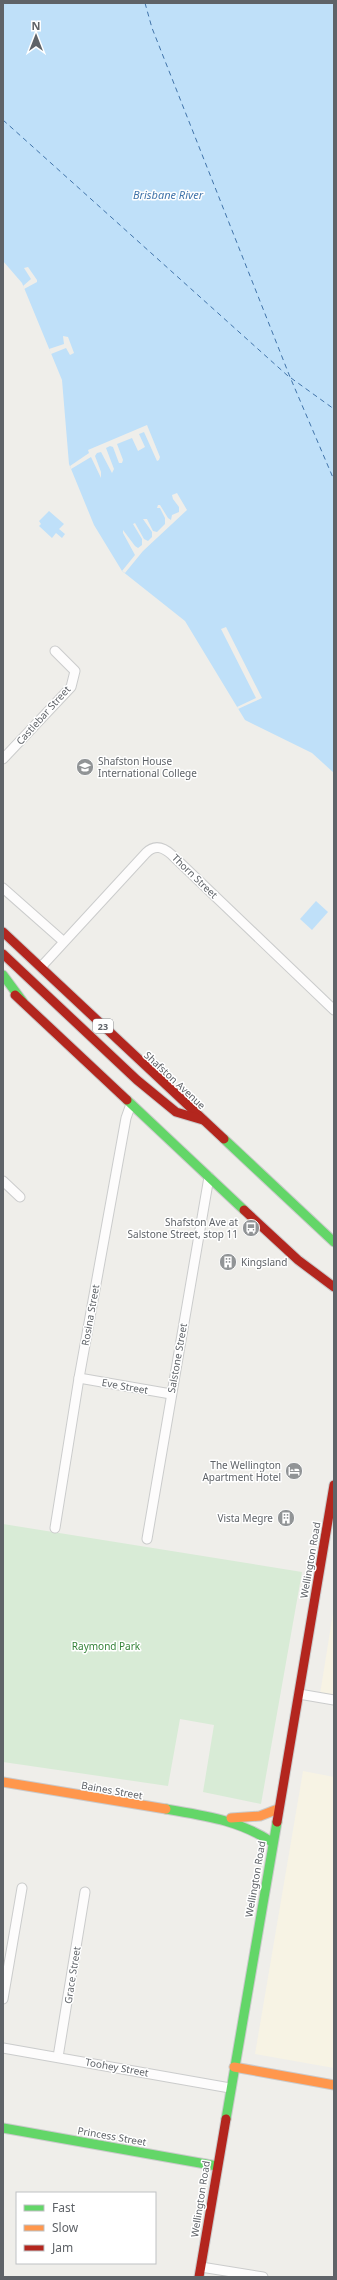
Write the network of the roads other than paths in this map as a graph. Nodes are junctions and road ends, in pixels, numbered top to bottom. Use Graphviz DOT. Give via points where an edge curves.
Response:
graph roads {
  1 [pos="55,651"];
  2 [pos="3,759"];
  3 [pos="3,888"];
  4 [pos="3,932"];
  5 [pos="63,941"];
  6 [pos="3,954"];
  7 [pos="41,967"];
  8 [pos="3,975"];
  9 [pos="3,985"];
  10 [pos="22,1002"];
  11 [pos="334,1010"];
  12 [pos="131,1104"];
  13 [pos="203,1120"];
  14 [pos="209,1177"];
  15 [pos="3,1181"];
  16 [pos="20,1196"];
  17 [pos="334,1242"];
  18 [pos="334,1287"];
  19 [pos="79,1378"];
  20 [pos="171,1394"];
  21 [pos="334,1485"];
  22 [pos="55,1528"];
  23 [pos="147,1539"];
  24 [pos="299,1694"];
  25 [pos="334,1700"];
  26 [pos="3,1782"];
  27 [pos="278,1809"];
  28 [pos="217,1818"];
  29 [pos="272,1842"];
  30 [pos="22,1888"];
  31 [pos="85,1892"];
  32 [pos="7,1955"];
  33 [pos="3,1999"];
  34 [pos="3,2048"];
  35 [pos="58,2057"];
  36 [pos="234,2067"];
  37 [pos="334,2085"];
  38 [pos="230,2088"];
  39 [pos="3,2128"];
  40 [pos="217,2166"];
  41 [pos="201,2267"];
  42 [pos="199,2277"];
  43 [pos="263,2277"];
  1 -- 2 [label="street, Castlebar Street" via="75,671 71,687"];
  3 -- 5 [label="street"];
  4 -- 7 [label="main road, Shafston Avenue / 23"];
  5 -- 7 [label="street, Thorn Street"];
  5 -- 11 [label="street, Thorn Street" via="151,848 166,849"];
  6 -- 13 [label="main road" via="170,1108"];
  7 -- 13 [label="main road, Shafston Avenue / 23"];
  8 -- 10 [label="main road"];
  9 -- 10 [label="main road"];
  10 -- 12 [label="main road"];
  12 -- 14 [label="main road"];
  12 -- 19 [label="street, Rosina Street" via="126,1118"];
  13 -- 17 [label="main road, Shafston Avenue / 23"];
  14 -- 18 [label="main road" via="298,1260"];
  14 -- 20 [label="street, Salstone Street"];
  15 -- 16 [label="street"];
  19 -- 20 [label="street, Eve Street"];
  19 -- 22 [label="street, Rosina Street"];
  20 -- 23 [label="street, Salstone Street"];
  21 -- 24 [label="main road, Wellington Road"];
  24 -- 25 [label="street"];
  24 -- 27 [label="main road, Wellington Road"];
  26 -- 28 [label="main road, Baines Street"];
  27 -- 28 [label="main road, Baines Street" via="255,1817"];
  27 -- 29 [label="main road, Wellington Road"];
  28 -- 29 [label="main road, Baines Street" via="252,1829"];
  29 -- 36 [label="main road, Wellington Road"];
  30 -- 32 [label="street"];
  31 -- 35 [label="street, Grace Street"];
  32 -- 33 [label="street"];
  34 -- 35 [label="street, Toohey Street"];
  35 -- 38 [label="street, Toohey Street"];
  36 -- 37 [label="main road"];
  36 -- 38 [label="main road, Wellington Road"];
  38 -- 40 [label="main road, Wellington Road"];
  39 -- 40 [label="main road, Princess Street"];
  40 -- 41 [label="main road, Wellington Road"];
  41 -- 42 [label="main road, Wellington Road"];
  41 -- 43 [label="street"];
}
